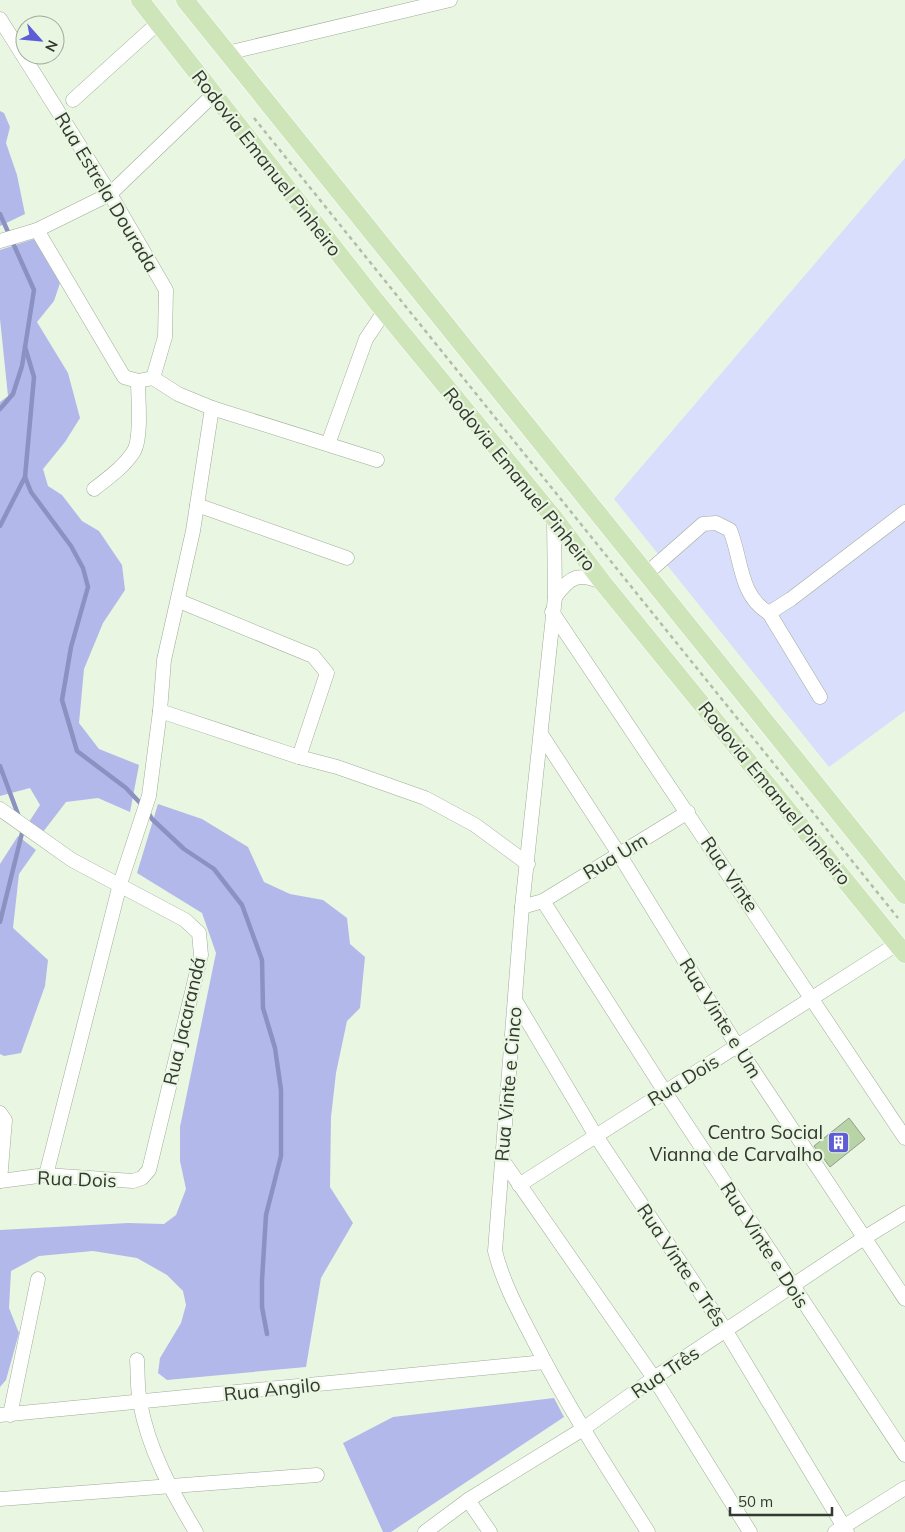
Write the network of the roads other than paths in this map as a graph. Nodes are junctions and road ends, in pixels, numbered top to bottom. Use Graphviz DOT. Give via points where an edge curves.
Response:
graph roads {
  1 [pos="140,0"];
  2 [pos="185,0"];
  3 [pos="450,0"];
  4 [pos="0,19"];
  5 [pos="158,22"];
  6 [pos="227,53"];
  7 [pos="213,95"];
  8 [pos="73,100"];
  9 [pos="110,194"];
  10 [pos="37,230"];
  11 [pos="1,241"];
  12 [pos="384,312"];
  13 [pos="153,378"];
  14 [pos="138,381"];
  15 [pos="212,408"];
  16 [pos="328,444"];
  17 [pos="377,460"];
  18 [pos="94,489"];
  19 [pos="197,505"];
  20 [pos="905,512"];
  21 [pos="554,518"];
  22 [pos="346,558"];
  23 [pos="646,574"];
  24 [pos="603,583"];
  25 [pos="555,597"];
  26 [pos="179,601"];
  27 [pos="552,612"];
  28 [pos="769,613"];
  29 [pos="820,696"];
  30 [pos="160,710"];
  31 [pos="541,734"];
  32 [pos="299,758"];
  33 [pos="0,809"];
  34 [pos="688,812"];
  35 [pos="619,854"];
  36 [pos="528,864"];
  37 [pos="120,884"];
  38 [pos="905,895"];
  39 [pos="543,901"];
  40 [pos="522,908"];
  41 [pos="901,949"];
  42 [pos="812,998"];
  43 [pos="515,1000"];
  44 [pos="736,1046"];
  45 [pos="665,1092"];
  46 [pos="0,1114"];
  47 [pos="596,1136"];
  48 [pos="905,1138"];
  49 [pos="500,1158"];
  50 [pos="149,1170"];
  51 [pos="46,1175"];
  52 [pos="0,1181"];
  53 [pos="519,1185"];
  54 [pos="905,1213"];
  55 [pos="864,1238"];
  56 [pos="38,1279"];
  57 [pos="792,1287"];
  58 [pos="905,1299"];
  59 [pos="726,1331"];
  60 [pos="137,1360"];
  61 [pos="545,1362"];
  62 [pos="654,1378"];
  63 [pos="140,1402"];
  64 [pos="5,1415"];
  65 [pos="583,1430"];
  66 [pos="905,1455"];
  67 [pos="318,1475"];
  68 [pos="169,1487"];
  69 [pos="905,1488"];
  70 [pos="0,1499"];
  71 [pos="468,1500"];
  72 [pos="842,1530"];
  73 [pos="196,1532"];
  74 [pos="425,1532"];
  75 [pos="490,1532"];
  76 [pos="648,1532"];
  77 [pos="750,1532"];
  1 -- 5 [label="main road, Rodovia Emanuel Pinheiro"];
  2 -- 6 [label="main road, Rodovia Emanuel Pinheiro"];
  3 -- 6 [label="street"];
  4 -- 9 [label="street, Rua Estrela Dourada"];
  5 -- 7 [label="main road, Rodovia Emanuel Pinheiro"];
  5 -- 8 [label="street"];
  6 -- 23 [label="main road, Rodovia Emanuel Pinheiro"];
  7 -- 9 [label="street"];
  7 -- 12 [label="main road, Rodovia Emanuel Pinheiro"];
  9 -- 10 [label="street"];
  9 -- 13 [label="street, Rua Estrela Dourada" via="166,290 165,338"];
  10 -- 11 [label="street"];
  10 -- 14 [label="street" via="124,377"];
  12 -- 16 [label="street" via="366,339"];
  12 -- 21 [label="main road, Rodovia Emanuel Pinheiro"];
  13 -- 14 [label="street"];
  13 -- 15 [label="street" via="178,394"];
  14 -- 18 [label="street" via="135,449 125,463"];
  15 -- 16 [label="street"];
  15 -- 19 [label="street"];
  16 -- 17 [label="street"];
  19 -- 22 [label="street"];
  19 -- 26 [label="street"];
  20 -- 28 [label="street"];
  21 -- 24 [label="main road, Rodovia Emanuel Pinheiro"];
  21 -- 25 [label="street, Rua Vinte e Cinco"];
  23 -- 28 [label="street" via="703,524 716,523 730,530 748,594 757,606"];
  23 -- 38 [label="main road, Rodovia Emanuel Pinheiro"];
  24 -- 25 [label="street" via="587,576 574,578"];
  24 -- 41 [label="main road, Rodovia Emanuel Pinheiro"];
  25 -- 27 [label="street, Rua Vinte e Cinco"];
  26 -- 30 [label="street" via="164,660"];
  26 -- 32 [label="street" via="313,656 327,673"];
  27 -- 31 [label="street, Rua Vinte e Cinco"];
  27 -- 34 [label="street, Rua Vinte"];
  28 -- 29 [label="street"];
  30 -- 32 [label="street"];
  30 -- 37 [label="street" via="149,796"];
  31 -- 35 [label="street, Rua Vinte e Um"];
  31 -- 36 [label="street, Rua Vinte e Cinco"];
  32 -- 36 [label="street" via="337,766 426,798 475,825"];
  33 -- 37 [label="street" via="72,860"];
  34 -- 35 [label="street, Rua Um"];
  34 -- 42 [label="street, Rua Vinte"];
  35 -- 39 [label="street, Rua Um"];
  35 -- 44 [label="street, Rua Vinte e Um"];
  36 -- 40 [label="street, Rua Vinte e Cinco"];
  37 -- 50 [label="street, Rua Jacarandá" via="185,920 199,933 201,954"];
  37 -- 51 [label="street"];
  39 -- 40 [label="street"];
  39 -- 45 [label="street, Rua Vinte e Dois"];
  40 -- 43 [label="street, Rua Vinte e Cinco"];
  41 -- 42 [label="street, Rua Dois"];
  42 -- 44 [label="street, Rua Dois"];
  42 -- 48 [label="street, Rua Vinte"];
  43 -- 47 [label="street, Rua Vinte e Três"];
  43 -- 49 [label="street, Rua Vinte e Cinco"];
  44 -- 45 [label="street, Rua Dois"];
  44 -- 55 [label="street, Rua Vinte e Um"];
  45 -- 47 [label="street, Rua Dois"];
  45 -- 57 [label="street, Rua Vinte e Dois"];
  46 -- 52 [label="street" via="4,1120"];
  47 -- 53 [label="street, Rua Dois"];
  47 -- 59 [label="street, Rua Vinte e Três"];
  49 -- 53 [label="street"];
  49 -- 61 [label="street, Rua Vinte e Cinco" via="495,1252 503,1280"];
  50 -- 51 [label="street, Rua Dois" via="142,1178 133,1181"];
  51 -- 52 [label="street, Rua Dois"];
  53 -- 62 [label="street"];
  54 -- 55 [label="street, Rua Três"];
  55 -- 57 [label="street, Rua Três"];
  55 -- 58 [label="street, Rua Vinte e Um"];
  56 -- 64 [label="street"];
  57 -- 59 [label="street, Rua Três"];
  57 -- 66 [label="street, Rua Vinte e Dois"];
  59 -- 62 [label="street, Rua Três"];
  59 -- 72 [label="street, Rua Vinte e Três"];
  60 -- 63 [label="street"];
  61 -- 63 [label="street, Rua Angilo"];
  61 -- 65 [label="street, Rua Vinte e Cinco"];
  62 -- 65 [label="street, Rua Três"];
  62 -- 77 [label="street"];
  63 -- 64 [label="street, Rua Angilo"];
  63 -- 68 [label="street"];
  65 -- 71 [label="street, Rua Três"];
  65 -- 76 [label="street, Rua Vinte e Cinco"];
  67 -- 68 [label="street"];
  68 -- 70 [label="street"];
  68 -- 73 [label="street"];
  69 -- 72 [label="street"];
  71 -- 74 [label="street, Rua Três"];
  71 -- 75 [label="street"];
}
